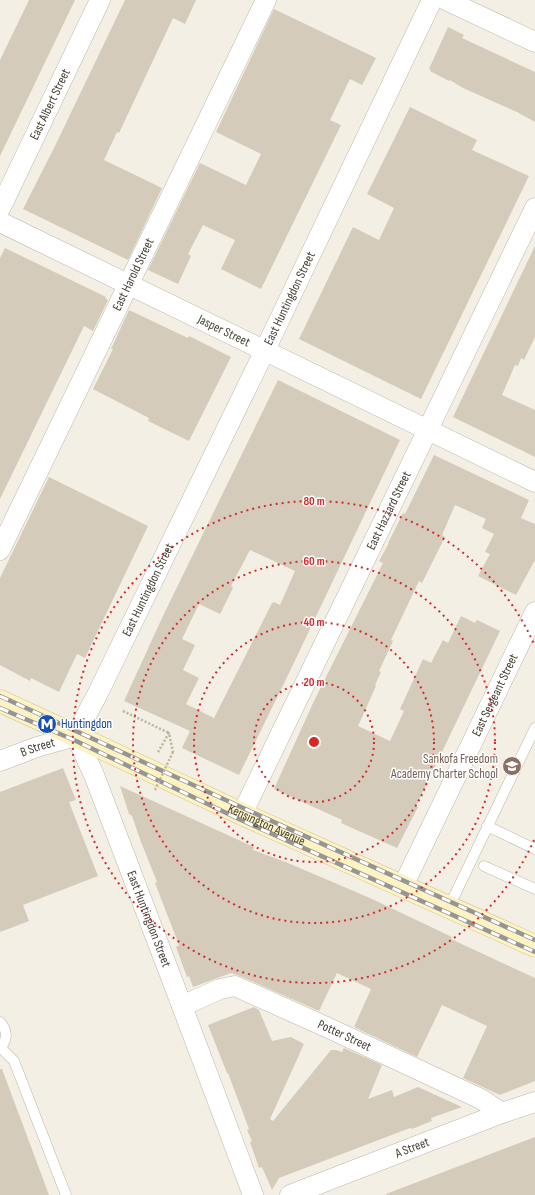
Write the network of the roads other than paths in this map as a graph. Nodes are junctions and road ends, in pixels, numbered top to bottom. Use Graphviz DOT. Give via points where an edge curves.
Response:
graph roads {
  1 [pos="100,0"];
  2 [pos="266,0"];
  3 [pos="432,0"];
  4 [pos="446,0"];
  5 [pos="535,42"];
  6 [pos="535,208"];
  7 [pos="0,209"];
  8 [pos="0,222"];
  9 [pos="129,284"];
  10 [pos="265,350"];
  11 [pos="427,429"];
  12 [pos="535,482"];
  13 [pos="0,550"];
  14 [pos="535,612"];
  15 [pos="0,701"];
  16 [pos="535,728"];
  17 [pos="76,736"];
  18 [pos="0,761"];
  19 [pos="242,814"];
  20 [pos="487,826"];
  21 [pos="535,849"];
  22 [pos="484,866"];
  23 [pos="403,886"];
  24 [pos="535,889"];
  25 [pos="449,907"];
  26 [pos="535,946"];
  27 [pos="182,1006"];
  28 [pos="0,1022"];
  29 [pos="1,1048"];
  30 [pos="535,1102"];
  31 [pos="502,1113"];
  32 [pos="66,1195"];
  33 [pos="253,1195"];
  34 [pos="290,1195"];
  1 -- 7 [label="street, East Albert Street"];
  2 -- 9 [label="street, East Harold Street"];
  3 -- 10 [label="street, East Huntingdon Street"];
  4 -- 5 [label="street"];
  6 -- 11 [label="street, East Hazzard Street"];
  8 -- 9 [label="street, Jasper Street"];
  9 -- 10 [label="street, Jasper Street"];
  9 -- 13 [label="street, East Harold Street"];
  10 -- 11 [label="street, Jasper Street"];
  10 -- 17 [label="street, East Huntingdon Street"];
  11 -- 12 [label="street, Jasper Street"];
  11 -- 19 [label="street, East Hazzard Street"];
  14 -- 23 [label="street, East Sergeant Street"];
  15 -- 17 [label="street, Kensington Avenue"];
  16 -- 20 [label="lane"];
  17 -- 18 [label="street, B Street"];
  17 -- 19 [label="street, Kensington Avenue"];
  17 -- 27 [label="street, East Huntingdon Street" via="94,775"];
  19 -- 23 [label="street, Kensington Avenue"];
  20 -- 21 [label="lane"];
  20 -- 25 [label="lane"];
  22 -- 24 [label="lane"];
  23 -- 25 [label="street, Kensington Avenue"];
  25 -- 26 [label="street, Kensington Avenue"];
  27 -- 31 [label="street, Potter Street" via="220,989 235,986 480,1099"];
  27 -- 33 [label="street, East Huntingdon Street"];
  28 -- 29 [label="lane" via="6,1033 6,1040"];
  29 -- 32 [label="lane" via="14,1061"];
  30 -- 31 [label="street, A Street"];
  31 -- 34 [label="street, A Street"];
}
